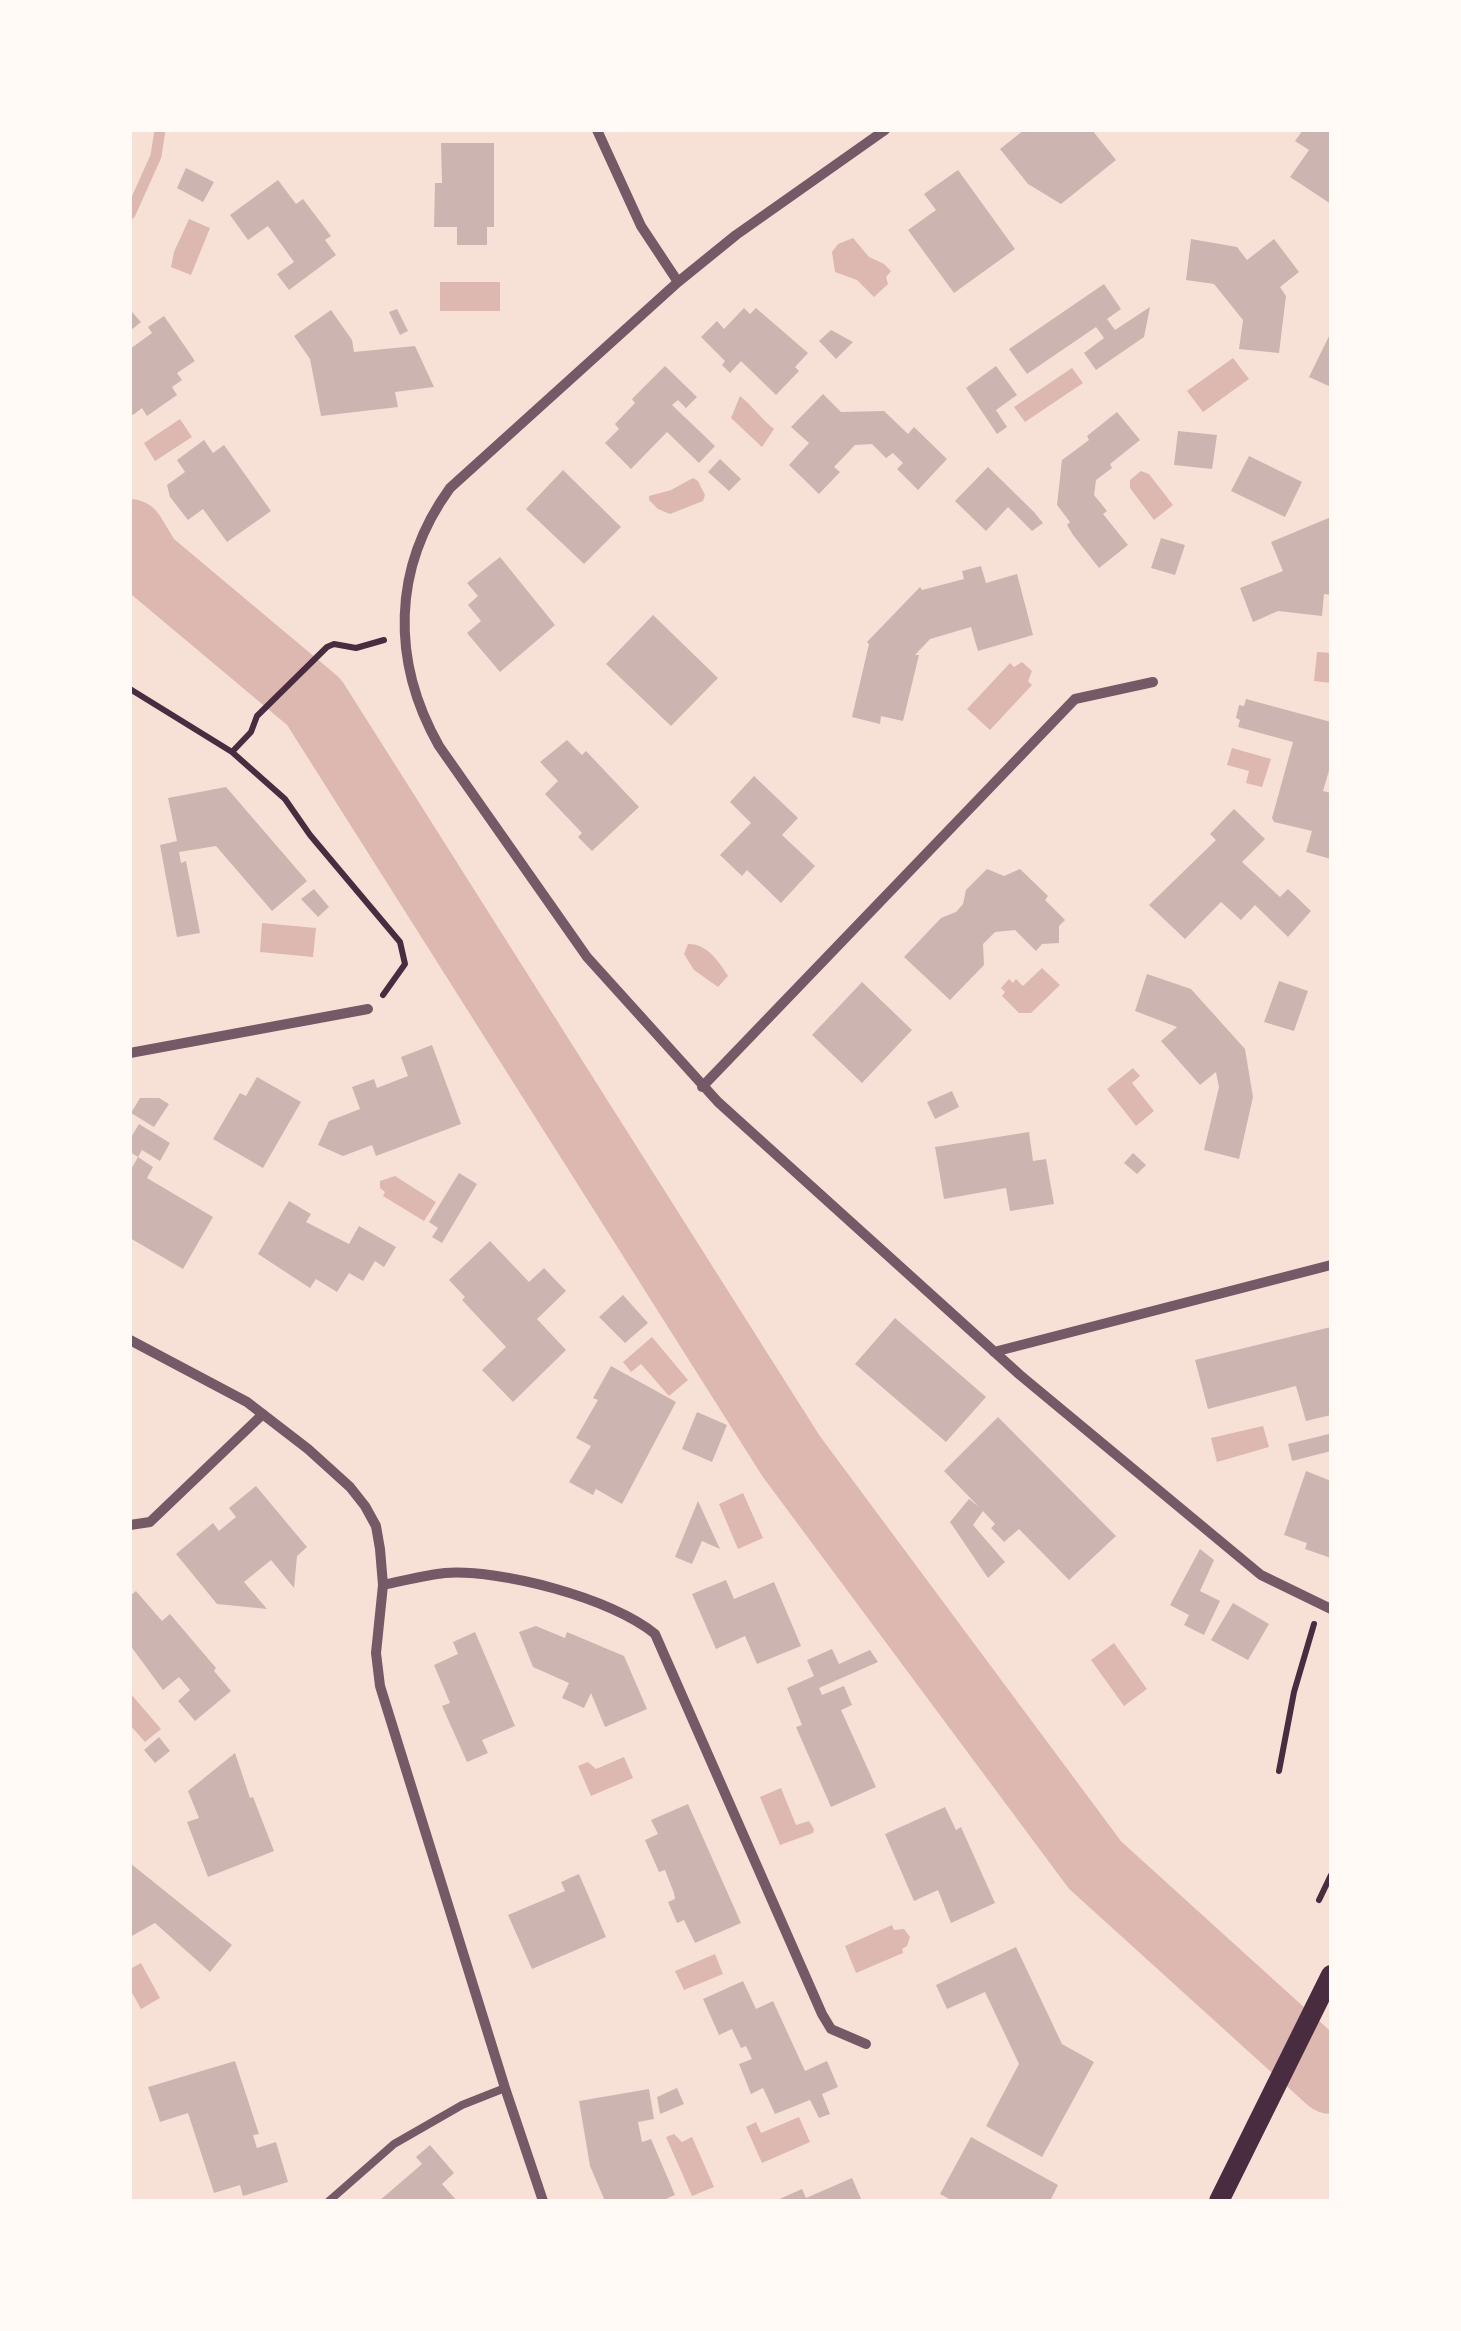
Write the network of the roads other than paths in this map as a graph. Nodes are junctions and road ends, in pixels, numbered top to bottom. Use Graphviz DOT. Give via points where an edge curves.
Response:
graph roads {
  1 [pos="597,130"];
  2 [pos="886,130"];
  3 [pos="678,282"];
  4 [pos="1152,682"];
  5 [pos="368,1009"];
  6 [pos="130,1052"];
  7 [pos="702,1087"];
  8 [pos="1331,1264"];
  9 [pos="130,1340"];
  10 [pos="994,1352"];
  11 [pos="263,1414"];
  12 [pos="130,1526"];
  13 [pos="383,1585"];
  14 [pos="1326,1606"];
  15 [pos="1331,1975"];
  16 [pos="866,2044"];
  17 [pos="505,2088"];
  18 [pos="329,2201"];
  19 [pos="543,2201"];
  20 [pos="1220,2201"];
  1 -- 3 [label="street" via="642,226"];
  2 -- 3 [label="street"];
  3 -- 7 [label="street" via="436,506 418,545 405,634 409,678 439,746 587,957"];
  4 -- 7 [label="street" via="1075,699"];
  5 -- 6 [label="street"];
  7 -- 10 [label="street"];
  8 -- 10 [label="street"];
  9 -- 11 [label="street"];
  10 -- 14 [label="street" via="1261,1574"];
  11 -- 12 [label="street" via="150,1522"];
  11 -- 13 [label="street" via="365,1506 376,1526"];
  13 -- 16 [label="street" via="484,1573 568,1594 655,1634 822,2014 832,2029"];
  13 -- 17 [label="street" via="376,1652 380,1686"];
  15 -- 20 [label="main road"];
  17 -- 18 [label="lane" via="394,2144"];
  17 -- 19 [label="street"];
}
